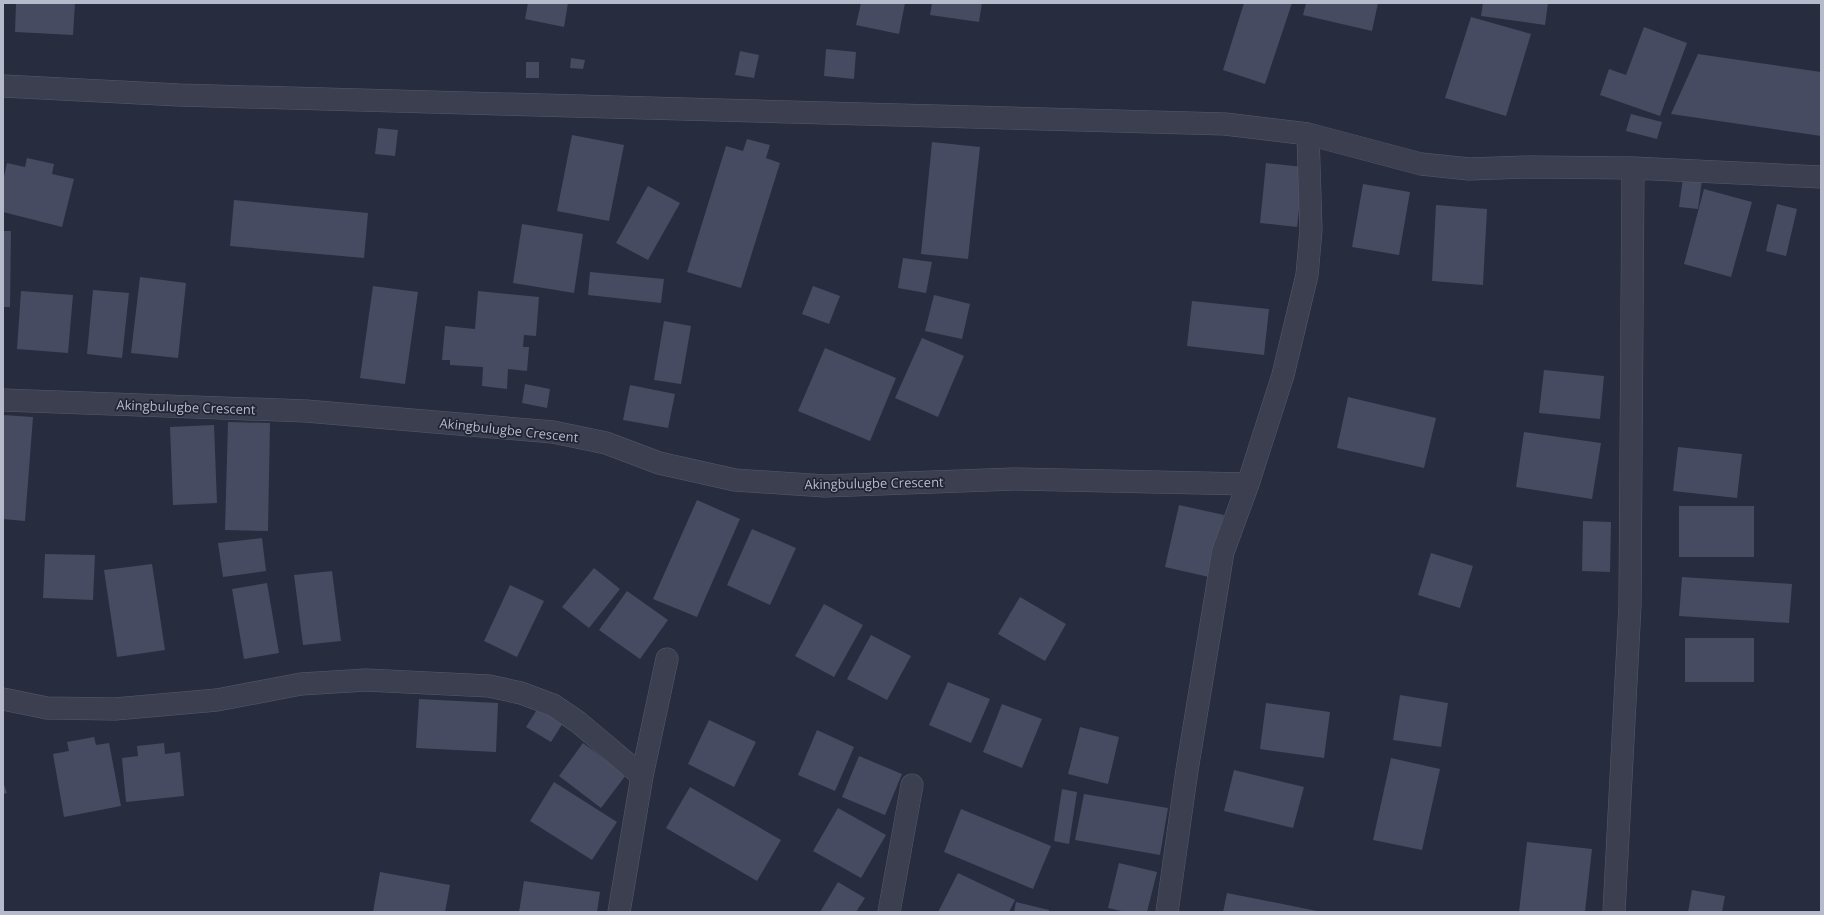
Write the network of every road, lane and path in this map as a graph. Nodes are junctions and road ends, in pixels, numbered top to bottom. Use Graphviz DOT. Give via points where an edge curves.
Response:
graph roads {
  1 [pos="3,86"];
  2 [pos="1308,134"];
  3 [pos="1633,168"];
  4 [pos="1821,177"];
  5 [pos="3,400"];
  6 [pos="1248,484"];
  7 [pos="667,658"];
  8 [pos="3,699"];
  9 [pos="642,776"];
  10 [pos="912,785"];
  11 [pos="619,912"];
  12 [pos="889,912"];
  13 [pos="1167,912"];
  14 [pos="1614,912"];
  1 -- 2 [label="street" via="179,95 1225,124"];
  2 -- 3 [label="street" via="1421,164 1469,169"];
  2 -- 6 [label="street" via="1311,230 1307,275 1283,375"];
  3 -- 4 [label="street"];
  3 -- 14 [label="street" via="1630,605"];
  5 -- 6 [label="street, Akingbulugbe Crescent" via="306,411 553,432 606,443 659,463 735,480 826,486 1014,479"];
  6 -- 13 [label="street" via="1223,552 1187,770"];
  7 -- 9 [label="street"];
  8 -- 9 [label="street" via="47,708 115,709 217,700 300,684 366,680 489,686 521,693 553,705 578,722"];
  9 -- 11 [label="street"];
  10 -- 12 [label="street"];
}
